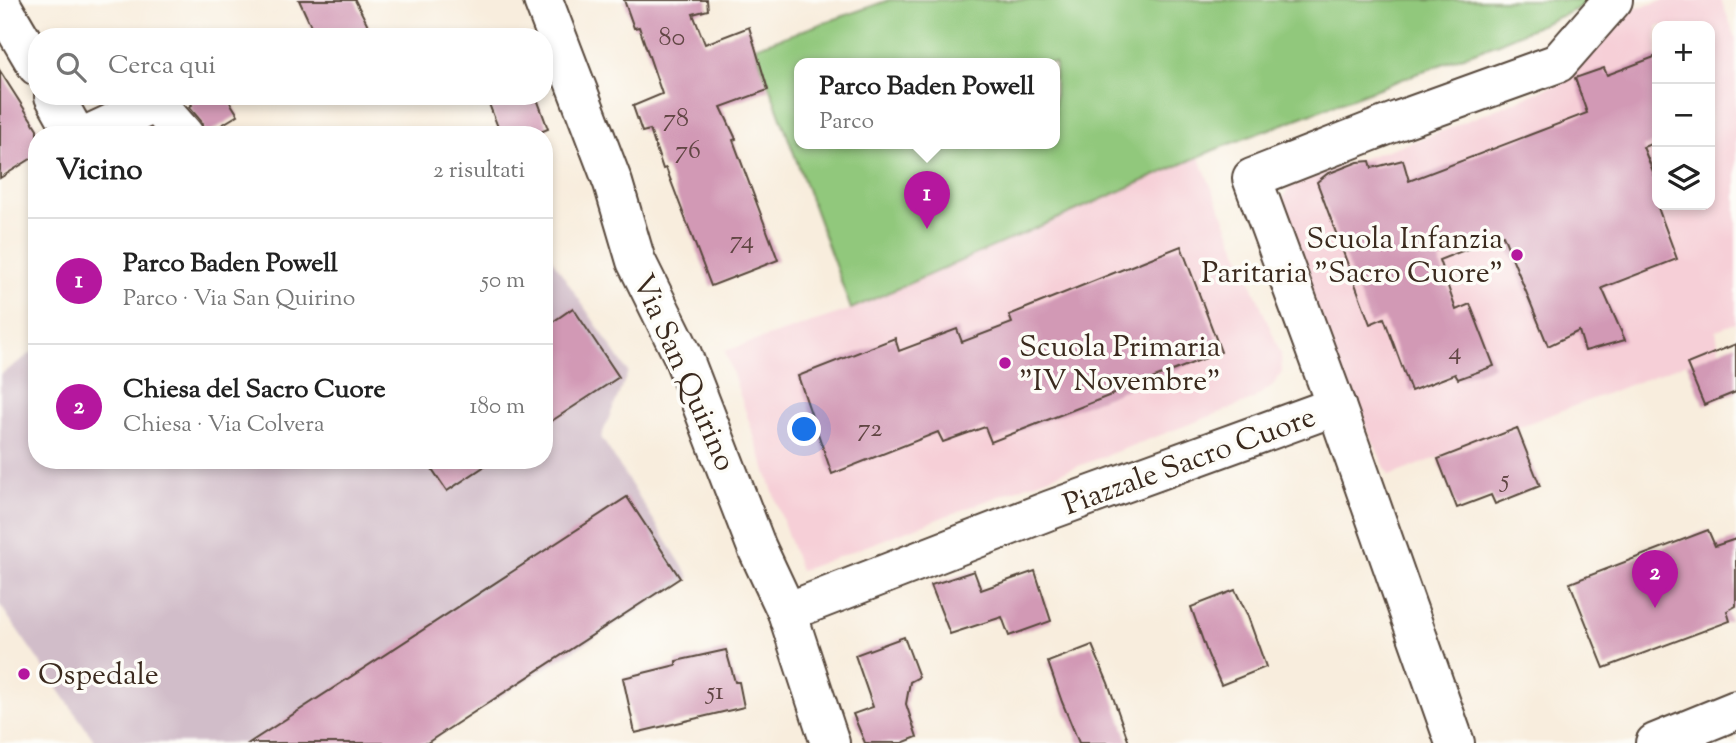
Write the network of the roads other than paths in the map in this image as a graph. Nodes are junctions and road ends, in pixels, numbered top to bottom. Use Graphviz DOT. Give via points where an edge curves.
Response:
graph roads {
  1 [pos="543,0"];
  2 [pos="1614,0"];
  3 [pos="0,3"];
  4 [pos="28,51"];
  5 [pos="59,105"];
  6 [pos="152,105"];
  7 [pos="158,105"];
  8 [pos="71,126"];
  9 [pos="106,126"];
  10 [pos="176,126"];
  11 [pos="1336,406"];
  12 [pos="787,612"];
  13 [pos="1736,710"];
  14 [pos="830,743"];
  15 [pos="1455,743"];
  16 [pos="1655,743"];
  1 -- 12 [label="street, Via San Quirino" via="613,183 636,261 682,354 757,548"];
  2 -- 11 [label="street" via="1558,63 1252,178"];
  3 -- 4 [label="street"];
  5 -- 8 [label="street"];
  6 -- 9 [label="street"];
  7 -- 10 [label="street"];
  11 -- 12 [label="street, Piazzale Sacro Cuore"];
  11 -- 15 [label="street, Piazzale Sacro Cuore"];
  12 -- 14 [label="street, Via San Quirino"];
  13 -- 16 [label="street"];
}
